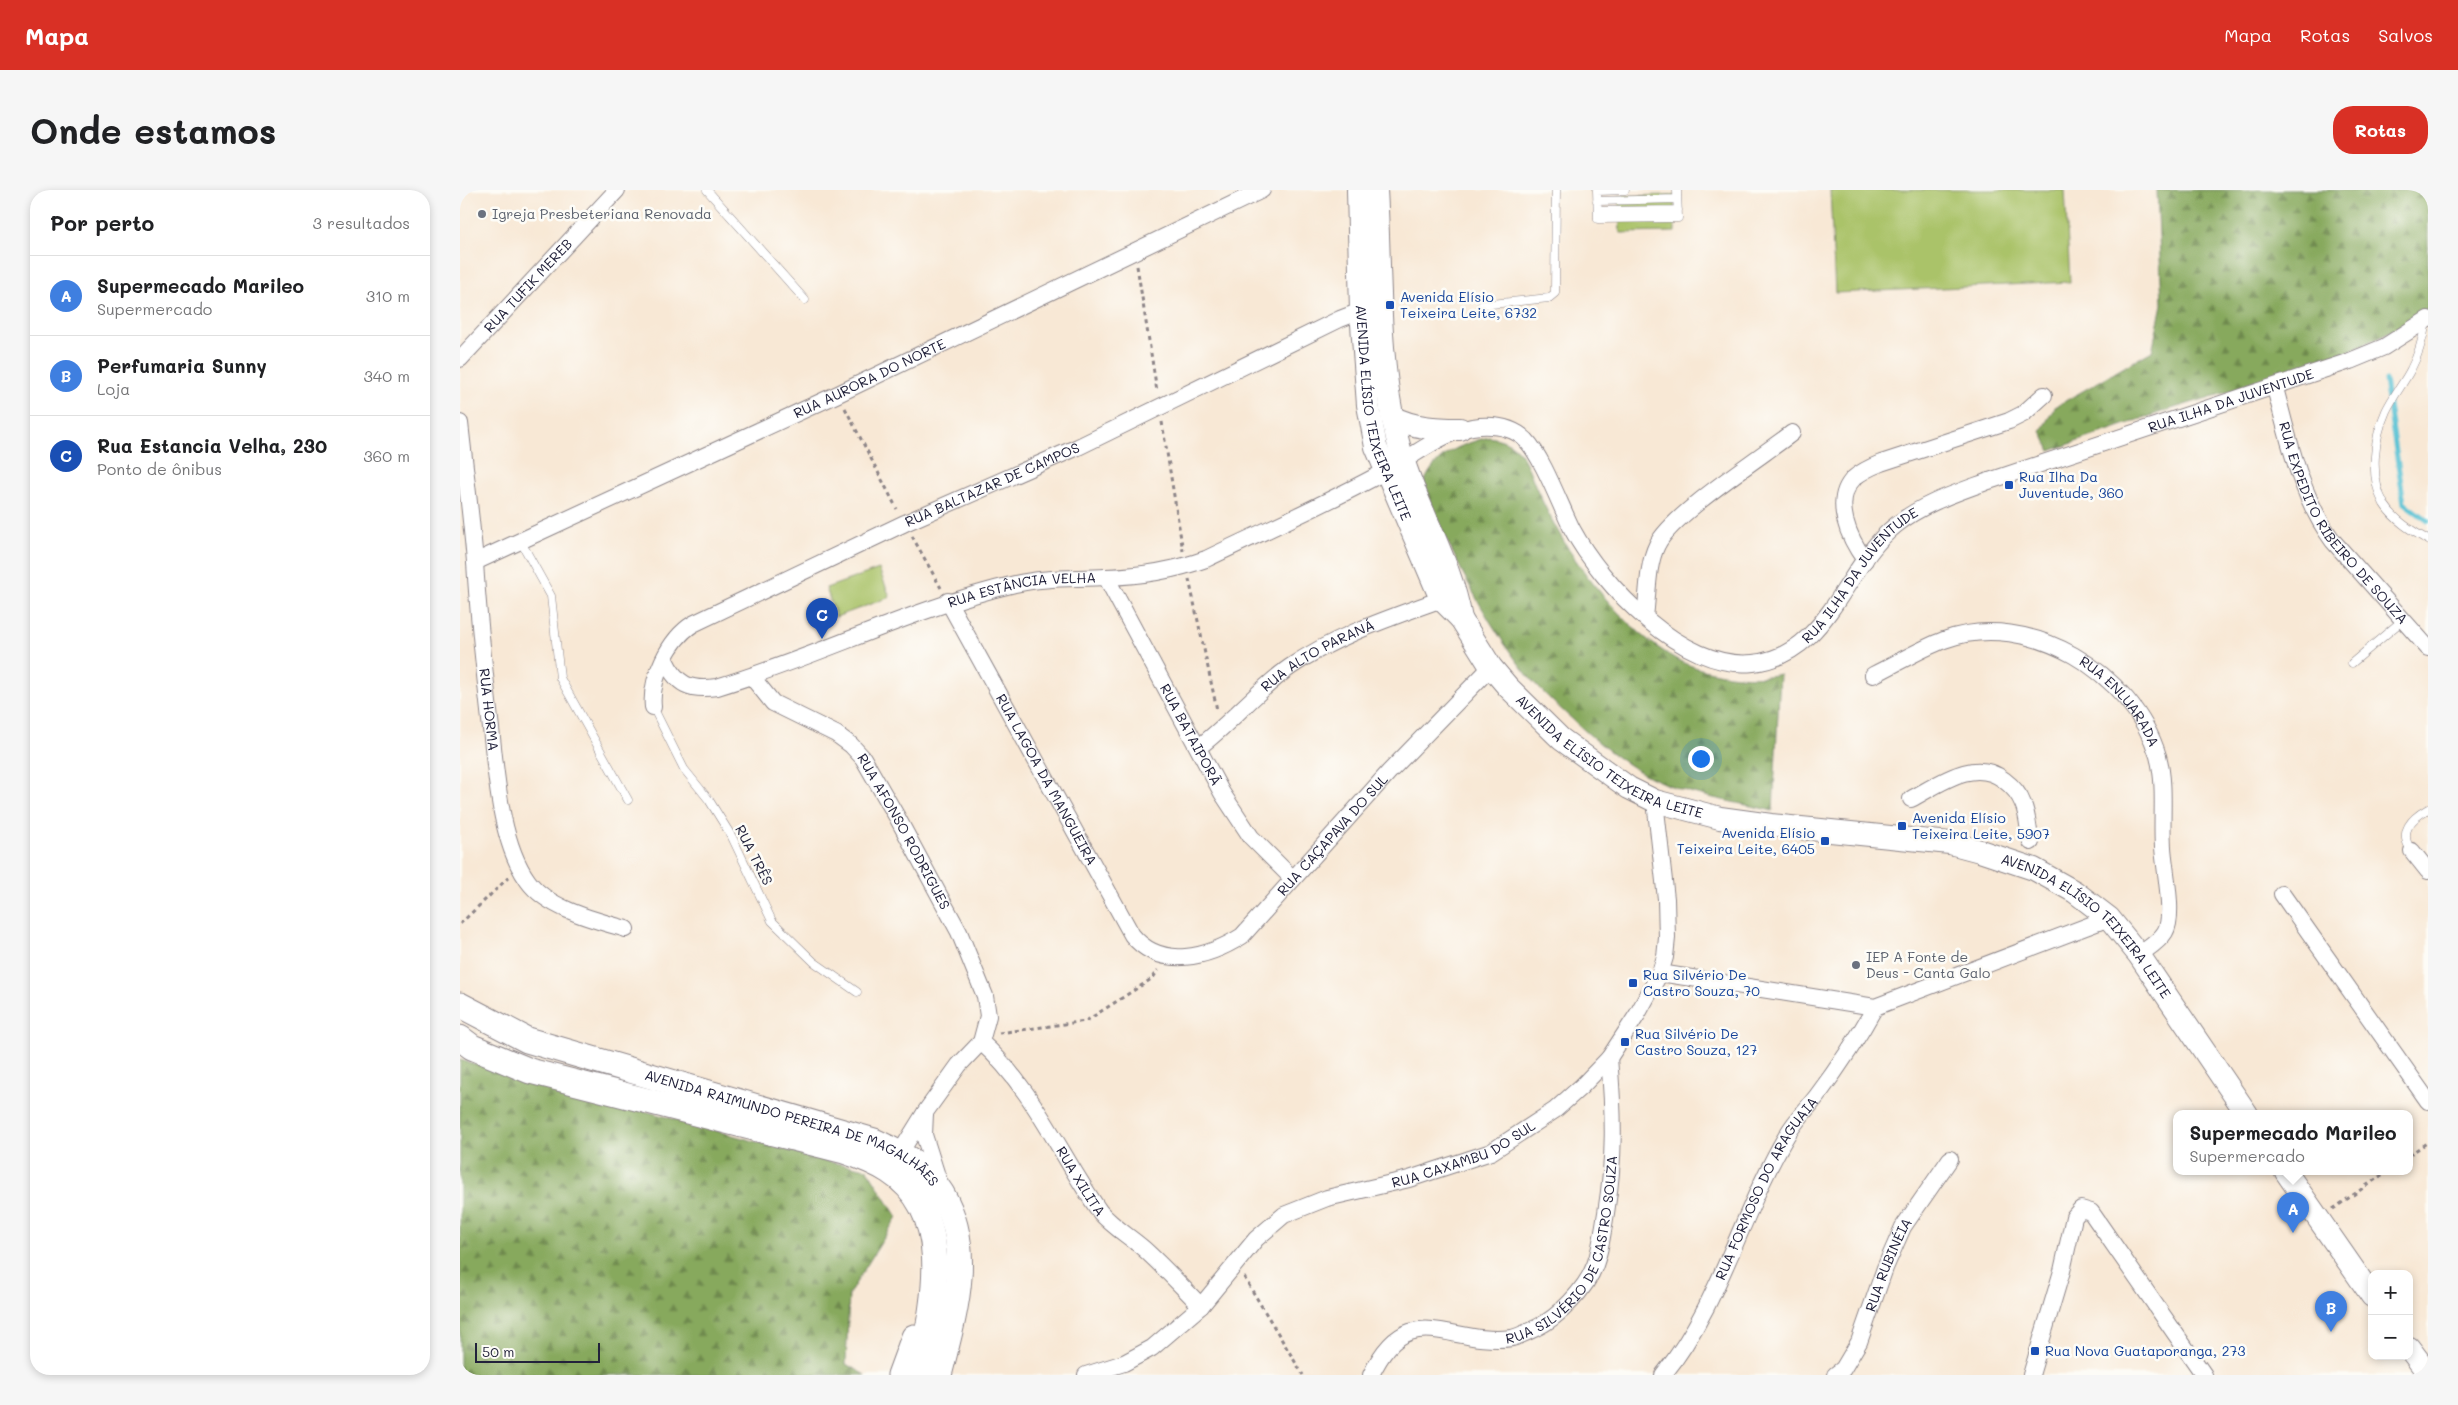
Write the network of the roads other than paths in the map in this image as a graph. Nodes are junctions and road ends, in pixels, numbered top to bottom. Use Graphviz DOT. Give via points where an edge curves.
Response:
graph roads {
  1 [pos="617,190"];
  2 [pos="707,190"];
  3 [pos="1262,190"];
  4 [pos="1358,190"];
  5 [pos="1376,190"];
  6 [pos="1556,190"];
  7 [pos="1597,190"];
  8 [pos="1625,190"];
  9 [pos="1677,190"];
  10 [pos="1677,199"];
  11 [pos="1597,201"];
  12 [pos="805,300"];
  13 [pos="1482,305"];
  14 [pos="1370,310"];
  15 [pos="2427,319"];
  16 [pos="460,359"];
  17 [pos="2275,388"];
  18 [pos="2044,395"];
  19 [pos="1392,417"];
  20 [pos="460,422"];
  21 [pos="1460,429"];
  22 [pos="1792,433"];
  23 [pos="1394,467"];
  24 [pos="2428,540"];
  25 [pos="521,542"];
  26 [pos="1865,560"];
  27 [pos="475,562"];
  28 [pos="1106,577"];
  29 [pos="1449,596"];
  30 [pos="948,601"];
  31 [pos="1645,617"];
  32 [pos="2404,619"];
  33 [pos="2425,640"];
  34 [pos="665,660"];
  35 [pos="2352,663"];
  36 [pos="1491,667"];
  37 [pos="1873,675"];
  38 [pos="752,677"];
  39 [pos="653,707"];
  40 [pos="1199,747"];
  41 [pos="1911,799"];
  42 [pos="628,800"];
  43 [pos="1655,802"];
  44 [pos="2428,808"];
  45 [pos="2412,851"];
  46 [pos="2032,855"];
  47 [pos="2428,870"];
  48 [pos="1293,879"];
  49 [pos="2282,894"];
  50 [pos="2109,918"];
  51 [pos="626,929"];
  52 [pos="1151,951"];
  53 [pos="2140,955"];
  54 [pos="1660,973"];
  55 [pos="857,992"];
  56 [pos="460,1004"];
  57 [pos="1875,1007"];
  58 [pos="460,1038"];
  59 [pos="982,1038"];
  60 [pos="1609,1058"];
  61 [pos="2428,1101"];
  62 [pos="2244,1110"];
  63 [pos="926,1111"];
  64 [pos="1950,1158"];
  65 [pos="894,1162"];
  66 [pos="2288,1175"];
  67 [pos="948,1204"];
  68 [pos="934,1257"];
  69 [pos="2368,1290"];
  70 [pos="1201,1306"];
  71 [pos="2413,1353"];
  72 [pos="2428,1373"];
  73 [pos="900,1375"];
  74 [pos="919,1375"];
  75 [pos="939,1375"];
  76 [pos="1086,1375"];
  77 [pos="1371,1375"];
  78 [pos="1663,1375"];
  79 [pos="1835,1375"];
  80 [pos="2031,1375"];
  81 [pos="2204,1375"];
  1 -- 16 [label="street, RUA TUFIK MEREB"];
  2 -- 12 [label="lane"];
  3 -- 25 [label="street, RUA AURORA DO NORTE"];
  4 -- 14 [label="main road, AVENIDA ELÍSIO TEIXEIRA LEITE"];
  5 -- 14 [label="main road, AVENIDA ELÍSIO TEIXEIRA LEITE"];
  6 -- 13 [label="lane" via="1555,293 1549,298"];
  7 -- 8 [label="lane"];
  7 -- 11 [label="lane"];
  9 -- 10 [label="lane"];
  10 -- 11 [label="lane"];
  10 -- 11 [label="lane" via="1678,218 1598,219"];
  14 -- 19 [label="main road, AVENIDA ELÍSIO TEIXEIRA LEITE"];
  14 -- 23 [label="main road, AVENIDA ELÍSIO TEIXEIRA LEITE" via="1368,406 1376,447"];
  14 -- 34 [label="street, RUA BALTAZAR DE CAMPOS" via="693,624 676,636"];
  15 -- 17 [label="street, RUA ILHA DA JUVENTUDE" via="2384,347"];
  15 -- 24 [label="lane" via="2411,369 2386,411 2378,432 2375,456 2384,504 2395,518"];
  17 -- 26 [label="street, RUA ILHA DA JUVENTUDE" via="1949,496 1897,524"];
  17 -- 32 [label="street, RUA EXPEDITO RIBEIRO DE SOUZA" via="2304,488 2320,523"];
  18 -- 26 [label="street" via="2023,414 2009,421 1880,463 1863,470 1852,480 1846,492 1845,520 1854,546"];
  19 -- 21 [label="main road" via="1428,428"];
  19 -- 23 [label="main road, AVENIDA ELÍSIO TEIXEIRA LEITE"];
  20 -- 27 [label="street, RUA HORMA"];
  21 -- 23 [label="street, RUA ILHA DA JUVENTUDE"];
  21 -- 31 [label="street, RUA ILHA DA JUVENTUDE" via="1502,427 1526,441 1538,457 1588,555 1609,582"];
  22 -- 31 [label="street" via="1662,536 1652,564"];
  23 -- 28 [label="street, RUA ESTÂNCIA VELHA" via="1206,559 1146,574"];
  23 -- 29 [label="main road, AVENIDA ELÍSIO TEIXEIRA LEITE"];
  25 -- 27 [label="street, RUA AURORA DO NORTE"];
  25 -- 42 [label="lane" via="551,596 560,678"];
  26 -- 31 [label="street, RUA ILHA DA JUVENTUDE" via="1823,622 1787,652 1768,660 1726,662 1706,656 1672,640"];
  27 -- 51 [label="street, RUA HORMA" via="476,601 502,808 514,853 529,882 555,903 580,915"];
  28 -- 30 [label="street, RUA ESTÂNCIA VELHA" via="1040,580"];
  28 -- 40 [label="street, RUA BATAIPORÃ"];
  29 -- 36 [label="main road, AVENIDA ELÍSIO TEIXEIRA LEITE"];
  29 -- 40 [label="street, RUA ALTO PARANÁ" via="1365,628 1297,663 1279,675"];
  30 -- 38 [label="street, RUA ESTÂNCIA VELHA"];
  30 -- 52 [label="street, RUA LAGOA DA MANGUEIRA" via="1132,935"];
  32 -- 33 [label="street, RUA EXPEDITO RIBEIRO DE SOUZA"];
  32 -- 35 [label="lane"];
  34 -- 38 [label="street, RUA ESTÂNCIA VELHA" via="672,674 690,687 717,688"];
  34 -- 39 [label="street, RUA BALTAZAR DE CAMPOS" via="655,682"];
  36 -- 43 [label="main road, AVENIDA ELÍSIO TEIXEIRA LEITE" via="1561,739 1629,788"];
  36 -- 48 [label="street, RUA CAÇAPAVA DO SUL" via="1389,772"];
  37 -- 53 [label="street, RUA ENLUARADA" via="1945,640 1996,634 2027,637 2058,646 2112,684 2150,737 2161,778 2169,917 2165,932"];
  38 -- 59 [label="street, RUA AFONSO RODRIGUES" via="774,703 836,734 863,758 924,866 974,965 988,1016"];
  39 -- 55 [label="lane, RUA TRÊS" via="684,769 732,836 772,921 814,962"];
  40 -- 48 [label="street, RUA BATAIPORÃ" via="1222,793 1251,837"];
  41 -- 46 [label="street" via="1966,772 1981,771 1999,776 2014,787 2023,803"];
  43 -- 46 [label="main road, AVENIDA ELÍSIO TEIXEIRA LEITE" via="1770,826 1950,843 1980,851"];
  43 -- 54 [label="street, RUA CAXAMBU DO SUL" via="1667,921 1665,957"];
  44 -- 45 [label="lane" via="2407,826 2407,839"];
  45 -- 47 [label="street"];
  46 -- 50 [label="main road, AVENIDA ELÍSIO TEIXEIRA LEITE"];
  48 -- 52 [label="street, RUA CAÇAPAVA DO SUL" via="1242,936 1221,949 1181,958"];
  49 -- 61 [label="street"];
  50 -- 53 [label="main road, AVENIDA ELÍSIO TEIXEIRA LEITE"];
  50 -- 57 [label="street"];
  53 -- 62 [label="main road, AVENIDA ELÍSIO TEIXEIRA LEITE"];
  54 -- 57 [label="street"];
  54 -- 60 [label="street, RUA CAXAMBU DO SUL"];
  56 -- 65 [label="main road, AVENIDA RAIMUNDO PEREIRA DE MAGALHÃES" via="527,1040 874,1141"];
  57 -- 78 [label="street, RUA FORMOSO DO ARAGUAIA" via="1860,1034 1788,1134 1686,1344"];
  58 -- 65 [label="main road, AVENIDA RAIMUNDO PEREIRA DE MAGALHÃES" via="530,1070"];
  59 -- 63 [label="street"];
  59 -- 70 [label="street, RUA XILITA" via="1024,1091 1100,1212 1113,1227 1165,1268"];
  60 -- 70 [label="street, RUA CAXAMBU DO SUL" via="1555,1110 1491,1152 1409,1179 1327,1198 1284,1215 1256,1239"];
  60 -- 77 [label="street, RUA SILVÉRIO DE CASTRO SOUZA" via="1614,1139 1608,1199 1594,1266 1569,1304 1549,1321 1513,1337 1491,1339 1421,1330 1404,1333 1381,1354"];
  63 -- 65 [label="street"];
  63 -- 67 [label="street" via="924,1135"];
  64 -- 79 [label="street, RUA RUBINÉIA" via="1903,1227 1859,1342 1843,1369"];
  65 -- 67 [label="main road, AVENIDA RAIMUNDO PEREIRA DE MAGALHÃES" via="919,1166 933,1180"];
  65 -- 68 [label="main road, AVENIDA RAIMUNDO PEREIRA DE MAGALHÃES" via="928,1220"];
  66 -- 69 [label="main road"];
  67 -- 75 [label="main road, AVENIDA RAIMUNDO PEREIRA DE MAGALHÃES" via="958,1232 960,1270 954,1314"];
  68 -- 73 [label="main road"];
  68 -- 74 [label="main road, AVENIDA RAIMUNDO PEREIRA DE MAGALHÃES" via="933,1296"];
  70 -- 76 [label="street, RUA CAXAMBU DO SUL" via="1152,1348 1124,1363"];
  71 -- 72 [label="main road"];
  80 -- 81 [label="street" via="2062,1271 2074,1217 2076,1212 2085,1209 2091,1212"];
}
